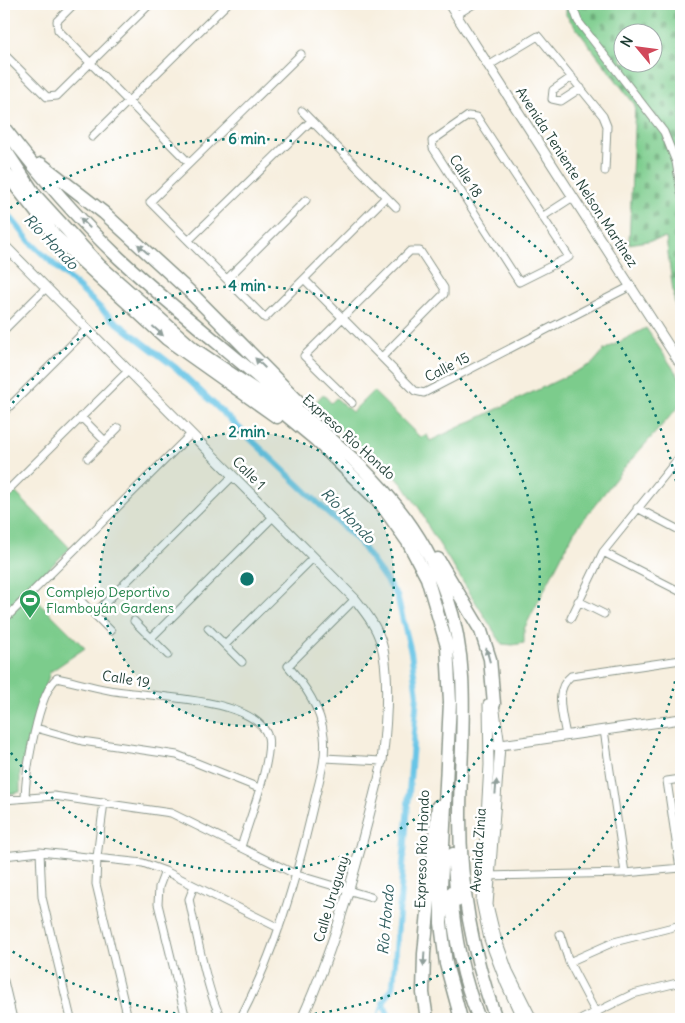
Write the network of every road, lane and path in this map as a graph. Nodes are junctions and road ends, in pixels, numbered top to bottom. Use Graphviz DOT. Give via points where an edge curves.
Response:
graph roads {
  1 [pos="150,4"];
  2 [pos="227,4"];
  3 [pos="449,4"];
  4 [pos="474,4"];
  5 [pos="572,4"];
  6 [pos="72,6"];
  7 [pos="456,16"];
  8 [pos="4,54"];
  9 [pos="300,54"];
  10 [pos="90,63"];
  11 [pos="488,66"];
  12 [pos="572,76"];
  13 [pos="581,88"];
  14 [pos="128,101"];
  15 [pos="302,111"];
  16 [pos="311,121"];
  17 [pos="4,127"];
  18 [pos="92,137"];
  19 [pos="4,148"];
  20 [pos="189,163"];
  21 [pos="4,171"];
  22 [pos="606,171"];
  23 [pos="681,192"];
  24 [pos="386,197"];
  25 [pos="574,197"];
  26 [pos="306,200"];
  27 [pos="396,206"];
  28 [pos="542,217"];
  29 [pos="189,240"];
  30 [pos="5,247"];
  31 [pos="227,279"];
  32 [pos="304,279"];
  33 [pos="151,286"];
  34 [pos="631,286"];
  35 [pos="46,288"];
  36 [pos="343,318"];
  37 [pos="86,329"];
  38 [pos="4,330"];
  39 [pos="382,357"];
  40 [pos="681,365"];
  41 [pos="128,371"];
  42 [pos="352,403"];
  43 [pos="4,412"];
  44 [pos="81,417"];
  45 [pos="118,428"];
  46 [pos="191,434"];
  47 [pos="329,437"];
  48 [pos="105,441"];
  49 [pos="681,455"];
  50 [pos="88,458"];
  51 [pos="673,465"];
  52 [pos="681,469"];
  53 [pos="233,476"];
  54 [pos="4,494"];
  55 [pos="388,494"];
  56 [pos="636,508"];
  57 [pos="273,517"];
  58 [pos="681,531"];
  59 [pos="603,552"];
  60 [pos="313,558"];
  61 [pos="681,592"];
  62 [pos="77,597"];
  63 [pos="355,599"];
  64 [pos="578,601"];
  65 [pos="94,614"];
  66 [pos="604,614"];
  67 [pos="9,615"];
  68 [pos="571,618"];
  69 [pos="134,621"];
  70 [pos="208,628"];
  71 [pos="111,632"];
  72 [pos="151,638"];
  73 [pos="225,645"];
  74 [pos="168,655"];
  75 [pos="681,660"];
  76 [pos="242,662"];
  77 [pos="491,704"];
  78 [pos="681,719"];
  79 [pos="36,728"];
  80 [pos="604,730"];
  81 [pos="566,736"];
  82 [pos="500,746"];
  83 [pos="489,747"];
  84 [pos="324,758"];
  85 [pos="382,761"];
  86 [pos="681,779"];
  87 [pos="377,784"];
  88 [pos="259,788"];
  89 [pos="25,797"];
  90 [pos="4,800"];
  91 [pos="104,802"];
  92 [pos="438,806"];
  93 [pos="452,845"];
  94 [pos="242,847"];
  95 [pos="40,852"];
  96 [pos="4,856"];
  97 [pos="97,857"];
  98 [pos="444,860"];
  99 [pos="681,868"];
  100 [pos="164,871"];
  101 [pos="297,874"];
  102 [pos="625,874"];
  103 [pos="485,876"];
  104 [pos="194,886"];
  105 [pos="350,891"];
  106 [pos="370,896"];
  107 [pos="681,925"];
  108 [pos="279,928"];
  109 [pos="560,934"];
  110 [pos="569,962"];
  111 [pos="4,981"];
  112 [pos="681,982"];
  113 [pos="594,1012"];
  114 [pos="13,1019"];
  115 [pos="71,1019"];
  116 [pos="128,1019"];
  117 [pos="186,1019"];
  118 [pos="224,1019"];
  119 [pos="240,1019"];
  120 [pos="302,1019"];
  121 [pos="427,1019"];
  122 [pos="453,1019"];
  123 [pos="461,1019"];
  124 [pos="471,1019"];
  125 [pos="479,1019"];
  126 [pos="487,1019"];
  127 [pos="496,1019"];
  128 [pos="522,1019"];
  129 [pos="532,1019"];
  130 [pos="582,1019"];
  131 [pos="599,1019"];
  1 -- 10 [label="street"];
  2 -- 14 [label="street"];
  3 -- 7 [label="street, Avenida Teniente Nelson Martínez"];
  4 -- 7 [label="street"];
  5 -- 23 [label="street" via="578,21 664,132 676,162"];
  6 -- 10 [label="street" via="57,21 58,30"];
  7 -- 11 [label="street, Avenida Teniente Nelson Martínez"];
  8 -- 10 [label="street" via="47,97 58,96"];
  9 -- 20 [label="street"];
  10 -- 14 [label="street"];
  11 -- 12 [label="street" via="538,36"];
  11 -- 25 [label="street, Avenida Teniente Nelson Martínez"];
  12 -- 13 [label="street"];
  12 -- 13 [label="street" via="553,90 552,99 561,101"];
  13 -- 22 [label="street" via="607,126"];
  14 -- 18 [label="street"];
  14 -- 20 [label="street"];
  15 -- 16 [label="street"];
  16 -- 24 [label="street"];
  16 -- 29 [label="street"];
  33 -- 17 [label="highway, Expreso Río Hondo, one-way" via="72,209"];
  47 -- 17 [label="highway, one-way" via="301,404 188,291 104,213 41,165"];
  19 -- 98 [label="highway" via="35,195 99,265 194,350 258,392 316,440 381,504 408,542 427,578 447,646 450,702"];
  20 -- 29 [label="street" via="150,202"];
  21 -- 92 [label="highway, Expreso Río Hondo, one-way" via="46,226 82,262 167,339 290,428 370,504 397,539 427,597 441,652 444,695"];
  24 -- 27 [label="street"];
  24 -- 32 [label="street"];
  25 -- 28 [label="street"];
  25 -- 34 [label="street, Avenida Teniente Nelson Martínez"];
  26 -- 31 [label="street"];
  28 -- 28 [label="street, Calle 18" via="477,117 468,116 432,141 433,148 520,282 569,257"];
  29 -- 31 [label="street"];
  30 -- 35 [label="street, Calle 1"];
  31 -- 32 [label="street" via="265,318"];
  32 -- 36 [label="street, Calle 15"];
  33 -- 47 [label="highway, Expreso Río Hondo"];
  33 -- 93 [label="highway" via="385,500 412,538 431,577 447,625 456,692"];
  34 -- 39 [label="street, Calle 15" via="424,393 415,391"];
  34 -- 40 [label="street, Avenida Teniente Nelson Martínez"];
  35 -- 37 [label="street, Calle 1"];
  35 -- 38 [label="street"];
  36 -- 39 [label="street, Calle 15"];
  36 -- 39 [label="street" via="410,251 420,251 444,288 444,294"];
  36 -- 42 [label="street" via="304,356"];
  37 -- 41 [label="street, Calle 1"];
  37 -- 43 [label="street"];
  41 -- 44 [label="street"];
  41 -- 46 [label="street, Calle 1"];
  44 -- 48 [label="street"];
  44 -- 54 [label="street"];
  45 -- 48 [label="street"];
  46 -- 53 [label="street, Calle 1"];
  46 -- 67 [label="street"];
  47 -- 55 [label="highway, Expreso Río Hondo"];
  48 -- 50 [label="street"];
  49 -- 51 [label="street"];
  51 -- 52 [label="street"];
  51 -- 56 [label="street"];
  53 -- 57 [label="street, Calle 1"];
  53 -- 65 [label="street"];
  77 -- 55 [label="highway, one-way" via="490,659 477,623 414,522 401,504"];
  55 -- 127 [label="highway, Expreso Río Hondo" via="437,574 454,624 464,702 460,824 465,894 474,950"];
  56 -- 58 [label="street"];
  56 -- 59 [label="street"];
  57 -- 60 [label="street, Calle 1"];
  57 -- 72 [label="street"];
  59 -- 61 [label="street"];
  59 -- 64 [label="street"];
  60 -- 63 [label="street, Calle 1"];
  60 -- 73 [label="street"];
  62 -- 65 [label="street"];
  63 -- 84 [label="street" via="288,666 306,688 318,711 324,735"];
  63 -- 85 [label="street, Calle 1" via="382,642 387,706"];
  64 -- 66 [label="street"];
  64 -- 68 [label="street"];
  65 -- 71 [label="street"];
  69 -- 72 [label="street"];
  70 -- 73 [label="street"];
  72 -- 74 [label="street"];
  73 -- 76 [label="street"];
  75 -- 81 [label="street" via="571,676 560,691"];
  77 -- 82 [label="street, Avenida Zinia"];
  77 -- 83 [label="street, Avenida Zinia"];
  78 -- 80 [label="street"];
  79 -- 88 [label="street" via="82,741 177,755"];
  79 -- 88 [label="street, Calle 19" via="51,682 58,678 110,690 213,703 248,716 261,724 268,736"];
  79 -- 89 [label="street, Calle 19" via="27,763"];
  80 -- 81 [label="street"];
  80 -- 102 [label="street"];
  81 -- 82 [label="street"];
  82 -- 83 [label="street"];
  103 -- 82 [label="street, Avenida Zinia, one-way"];
  83 -- 103 [label="street, Avenida Zinia"];
  84 -- 85 [label="street"];
  84 -- 101 [label="street"];
  85 -- 87 [label="street"];
  86 -- 99 [label="street" via="667,781"];
  87 -- 105 [label="street, Calle Uruguay"];
  88 -- 94 [label="street, Calle 19"];
  89 -- 90 [label="street"];
  89 -- 91 [label="street" via="54,796"];
  91 -- 94 [label="street" via="171,813"];
  91 -- 97 [label="street"];
  92 -- 121 [label="highway, one-way" via="423,970"];
  92 -- 122 [label="highway, Expreso Río Hondo" via="436,943"];
  93 -- 125 [label="highway" via="453,919 461,961"];
  93 -- 126 [label="highway" via="464,938"];
  94 -- 101 [label="street"];
  95 -- 96 [label="street"];
  95 -- 97 [label="street"];
  95 -- 115 [label="street" via="42,897"];
  97 -- 100 [label="street" via="143,863"];
  97 -- 116 [label="street" via="96,884"];
  98 -- 123 [label="highway" via="441,923 446,964"];
  98 -- 124 [label="highway" via="455,965"];
  99 -- 102 [label="street"];
  100 -- 104 [label="street"];
  100 -- 117 [label="street" via="158,904"];
  101 -- 105 [label="street"];
  101 -- 108 [label="street"];
  102 -- 103 [label="street"];
  103 -- 128 [label="street, Avenida Zinia" via="481,901 489,939"];
  103 -- 129 [label="street, Avenida Zinia" via="496,938"];
  104 -- 108 [label="street"];
  104 -- 118 [label="street" via="189,900 211,991 219,1016"];
  105 -- 106 [label="street"];
  105 -- 120 [label="street, Calle Uruguay"];
  107 -- 110 [label="street" via="614,942"];
  108 -- 119 [label="street"];
  109 -- 110 [label="street"];
  110 -- 113 [label="street"];
  111 -- 114 [label="street"];
  112 -- 113 [label="street" via="633,994"];
  113 -- 130 [label="street"];
  113 -- 131 [label="street"];
}
